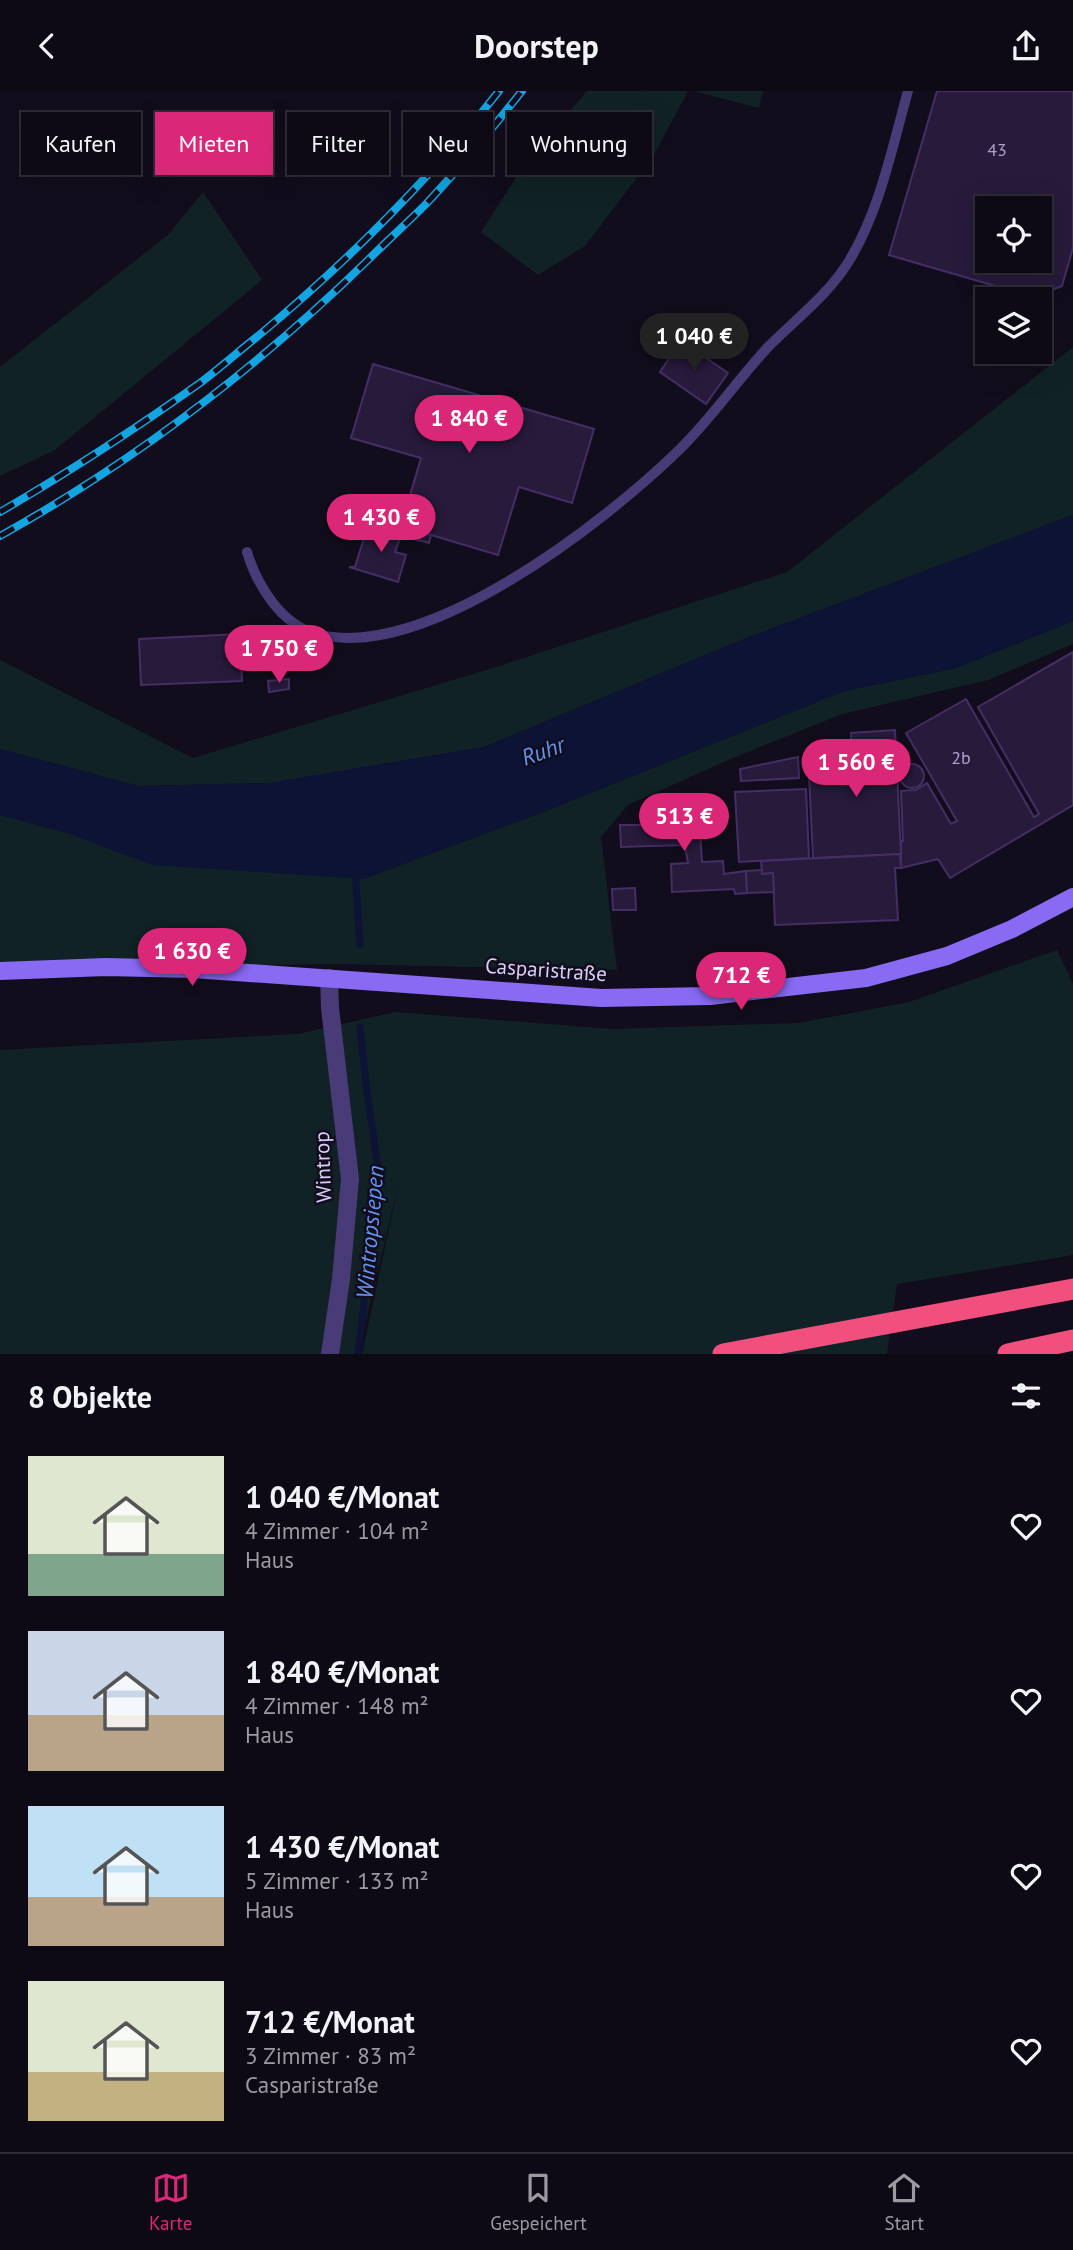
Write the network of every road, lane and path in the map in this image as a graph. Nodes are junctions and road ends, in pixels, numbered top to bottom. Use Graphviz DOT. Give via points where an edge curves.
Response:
graph roads {
  1 [pos="908,91"];
  2 [pos="247,552"];
  3 [pos="1073,897"];
  4 [pos="0,971"];
  5 [pos="329,978"];
  6 [pos="1073,1289"];
  7 [pos="1073,1340"];
  8 [pos="330,1354"];
  9 [pos="723,1354"];
  10 [pos="1010,1354"];
  1 -- 2 [label="lane" via="881,186 848,262 680,448 552,554 436,618 391,633 341,637 316,634 289,618 258,581"];
  3 -- 5 [label="main road, Casparistraße" via="947,956 866,978 738,993 601,998"];
  4 -- 5 [label="main road, Casparistraße" via="106,967"];
  5 -- 8 [label="street, Wintrop" via="351,1179"];
  6 -- 9 [label="highway"];
  7 -- 10 [label="highway"];
}
